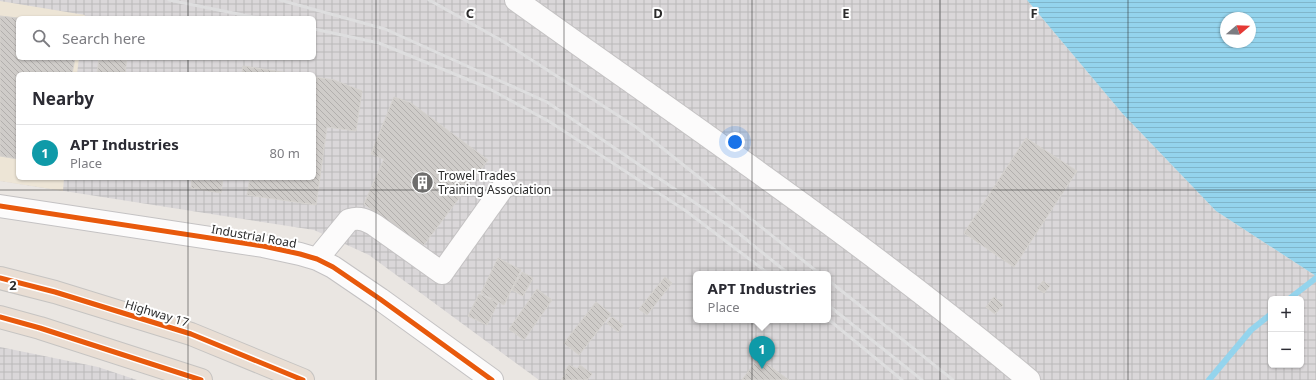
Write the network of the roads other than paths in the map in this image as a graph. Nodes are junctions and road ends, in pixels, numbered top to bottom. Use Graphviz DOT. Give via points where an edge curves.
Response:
graph roads {
  1 [pos="516,0"];
  2 [pos="502,188"];
  3 [pos="0,206"];
  4 [pos="317,260"];
  5 [pos="0,278"];
  6 [pos="0,317"];
  7 [pos="201,380"];
  8 [pos="303,380"];
  9 [pos="492,380"];
  10 [pos="1029,380"];
  1 -- 10 [label="street" via="856,243"];
  2 -- 4 [label="street" via="442,273 376,226 356,218 349,220"];
  3 -- 4 [label="street, Industrial Road" via="276,248"];
  4 -- 9 [label="street, Industrial Road" via="333,267 380,299"];
  5 -- 8 [label="highway, Highway 17" via="55,292 191,334"];
  6 -- 7 [label="highway"];
}
